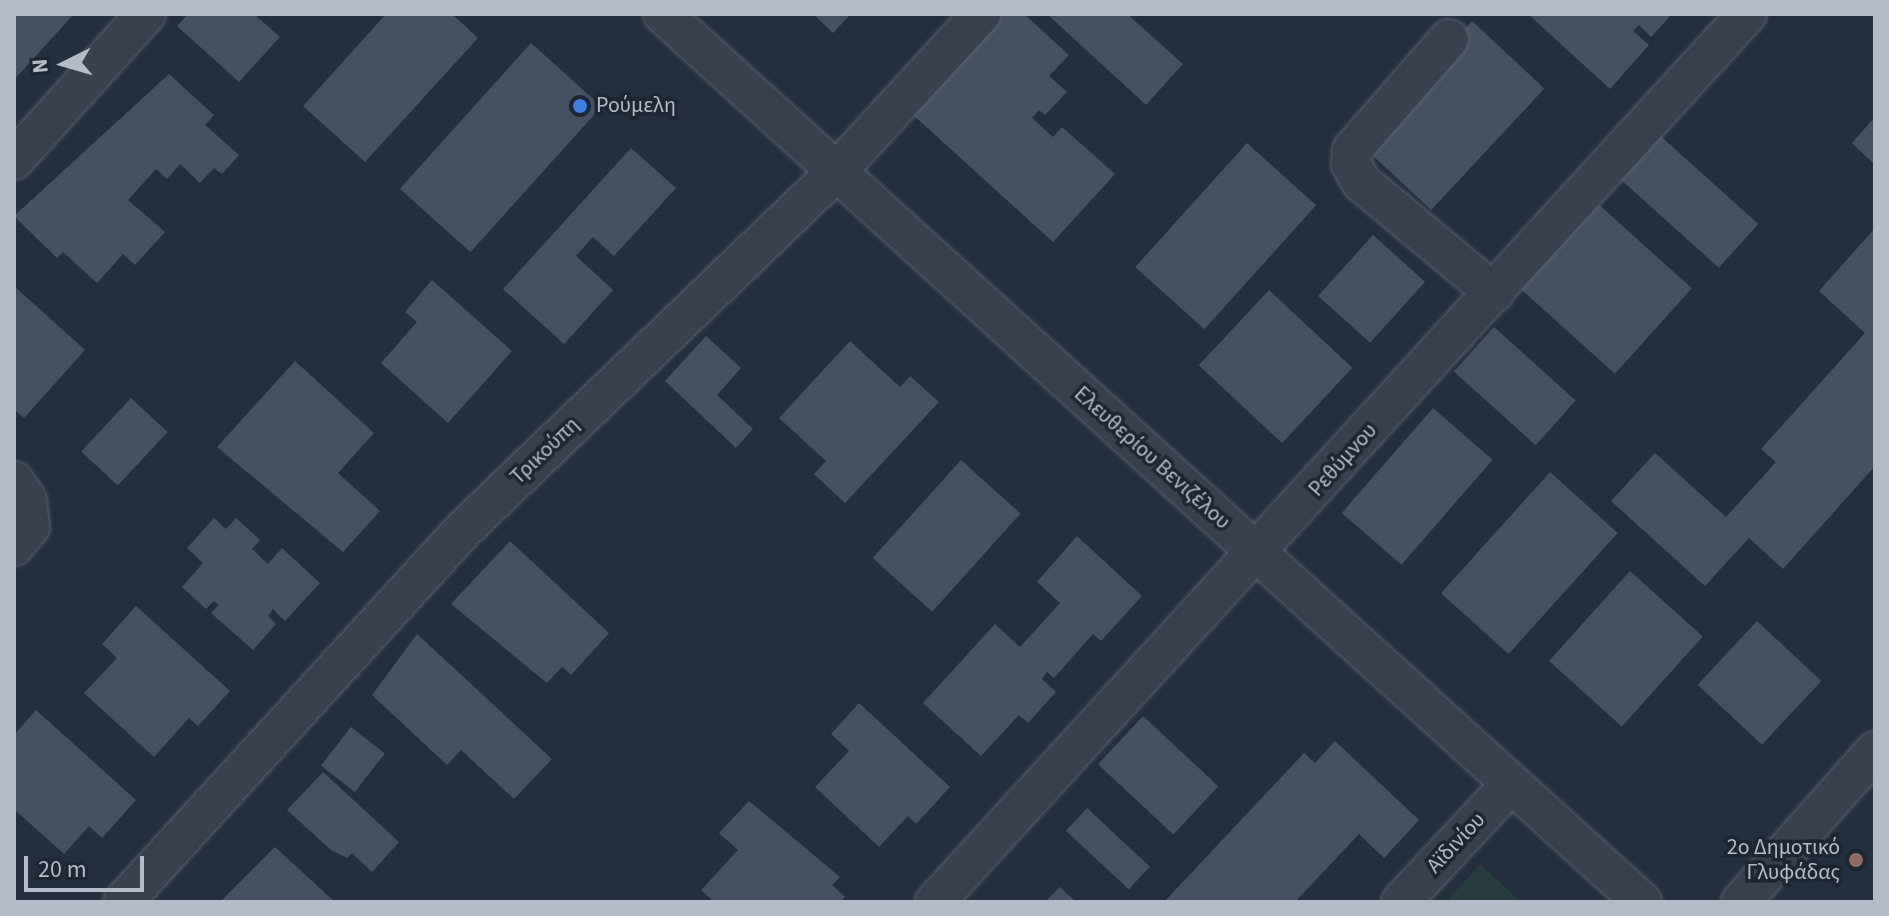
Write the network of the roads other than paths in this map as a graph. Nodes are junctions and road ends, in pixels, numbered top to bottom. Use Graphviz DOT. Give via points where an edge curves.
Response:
graph roads {
  1 [pos="146,14"];
  2 [pos="663,14"];
  3 [pos="981,14"];
  4 [pos="1747,14"];
  5 [pos="1449,39"];
  6 [pos="14,160"];
  7 [pos="835,173"];
  8 [pos="1494,293"];
  9 [pos="14,481"];
  10 [pos="14,546"];
  11 [pos="1258,554"];
  12 [pos="1875,751"];
  13 [pos="1511,784"];
  14 [pos="123,902"];
  15 [pos="935,902"];
  16 [pos="1401,902"];
  17 [pos="1642,902"];
  18 [pos="1741,902"];
  1 -- 6 [label="street"];
  2 -- 7 [label="street, Ελευθερίου Βενιζέλου"];
  3 -- 7 [label="street, Τρικούπη"];
  4 -- 8 [label="street, Ρεθύμνου"];
  5 -- 8 [label="street" via="1352,150 1351,164 1361,182"];
  7 -- 11 [label="street, Ελευθερίου Βενιζέλου"];
  7 -- 14 [label="street, Τρικούπη" via="463,530"];
  8 -- 11 [label="street, Ρεθύμνου"];
  9 -- 10 [label="street" via="27,500 30,527"];
  11 -- 13 [label="street, Ελευθερίου Βενιζέλου"];
  11 -- 15 [label="street, Ρεθύμνου"];
  12 -- 18 [label="street"];
  13 -- 16 [label="street, Αϊδινίου"];
  13 -- 17 [label="street, Ελευθερίου Βενιζέλου"];
}
